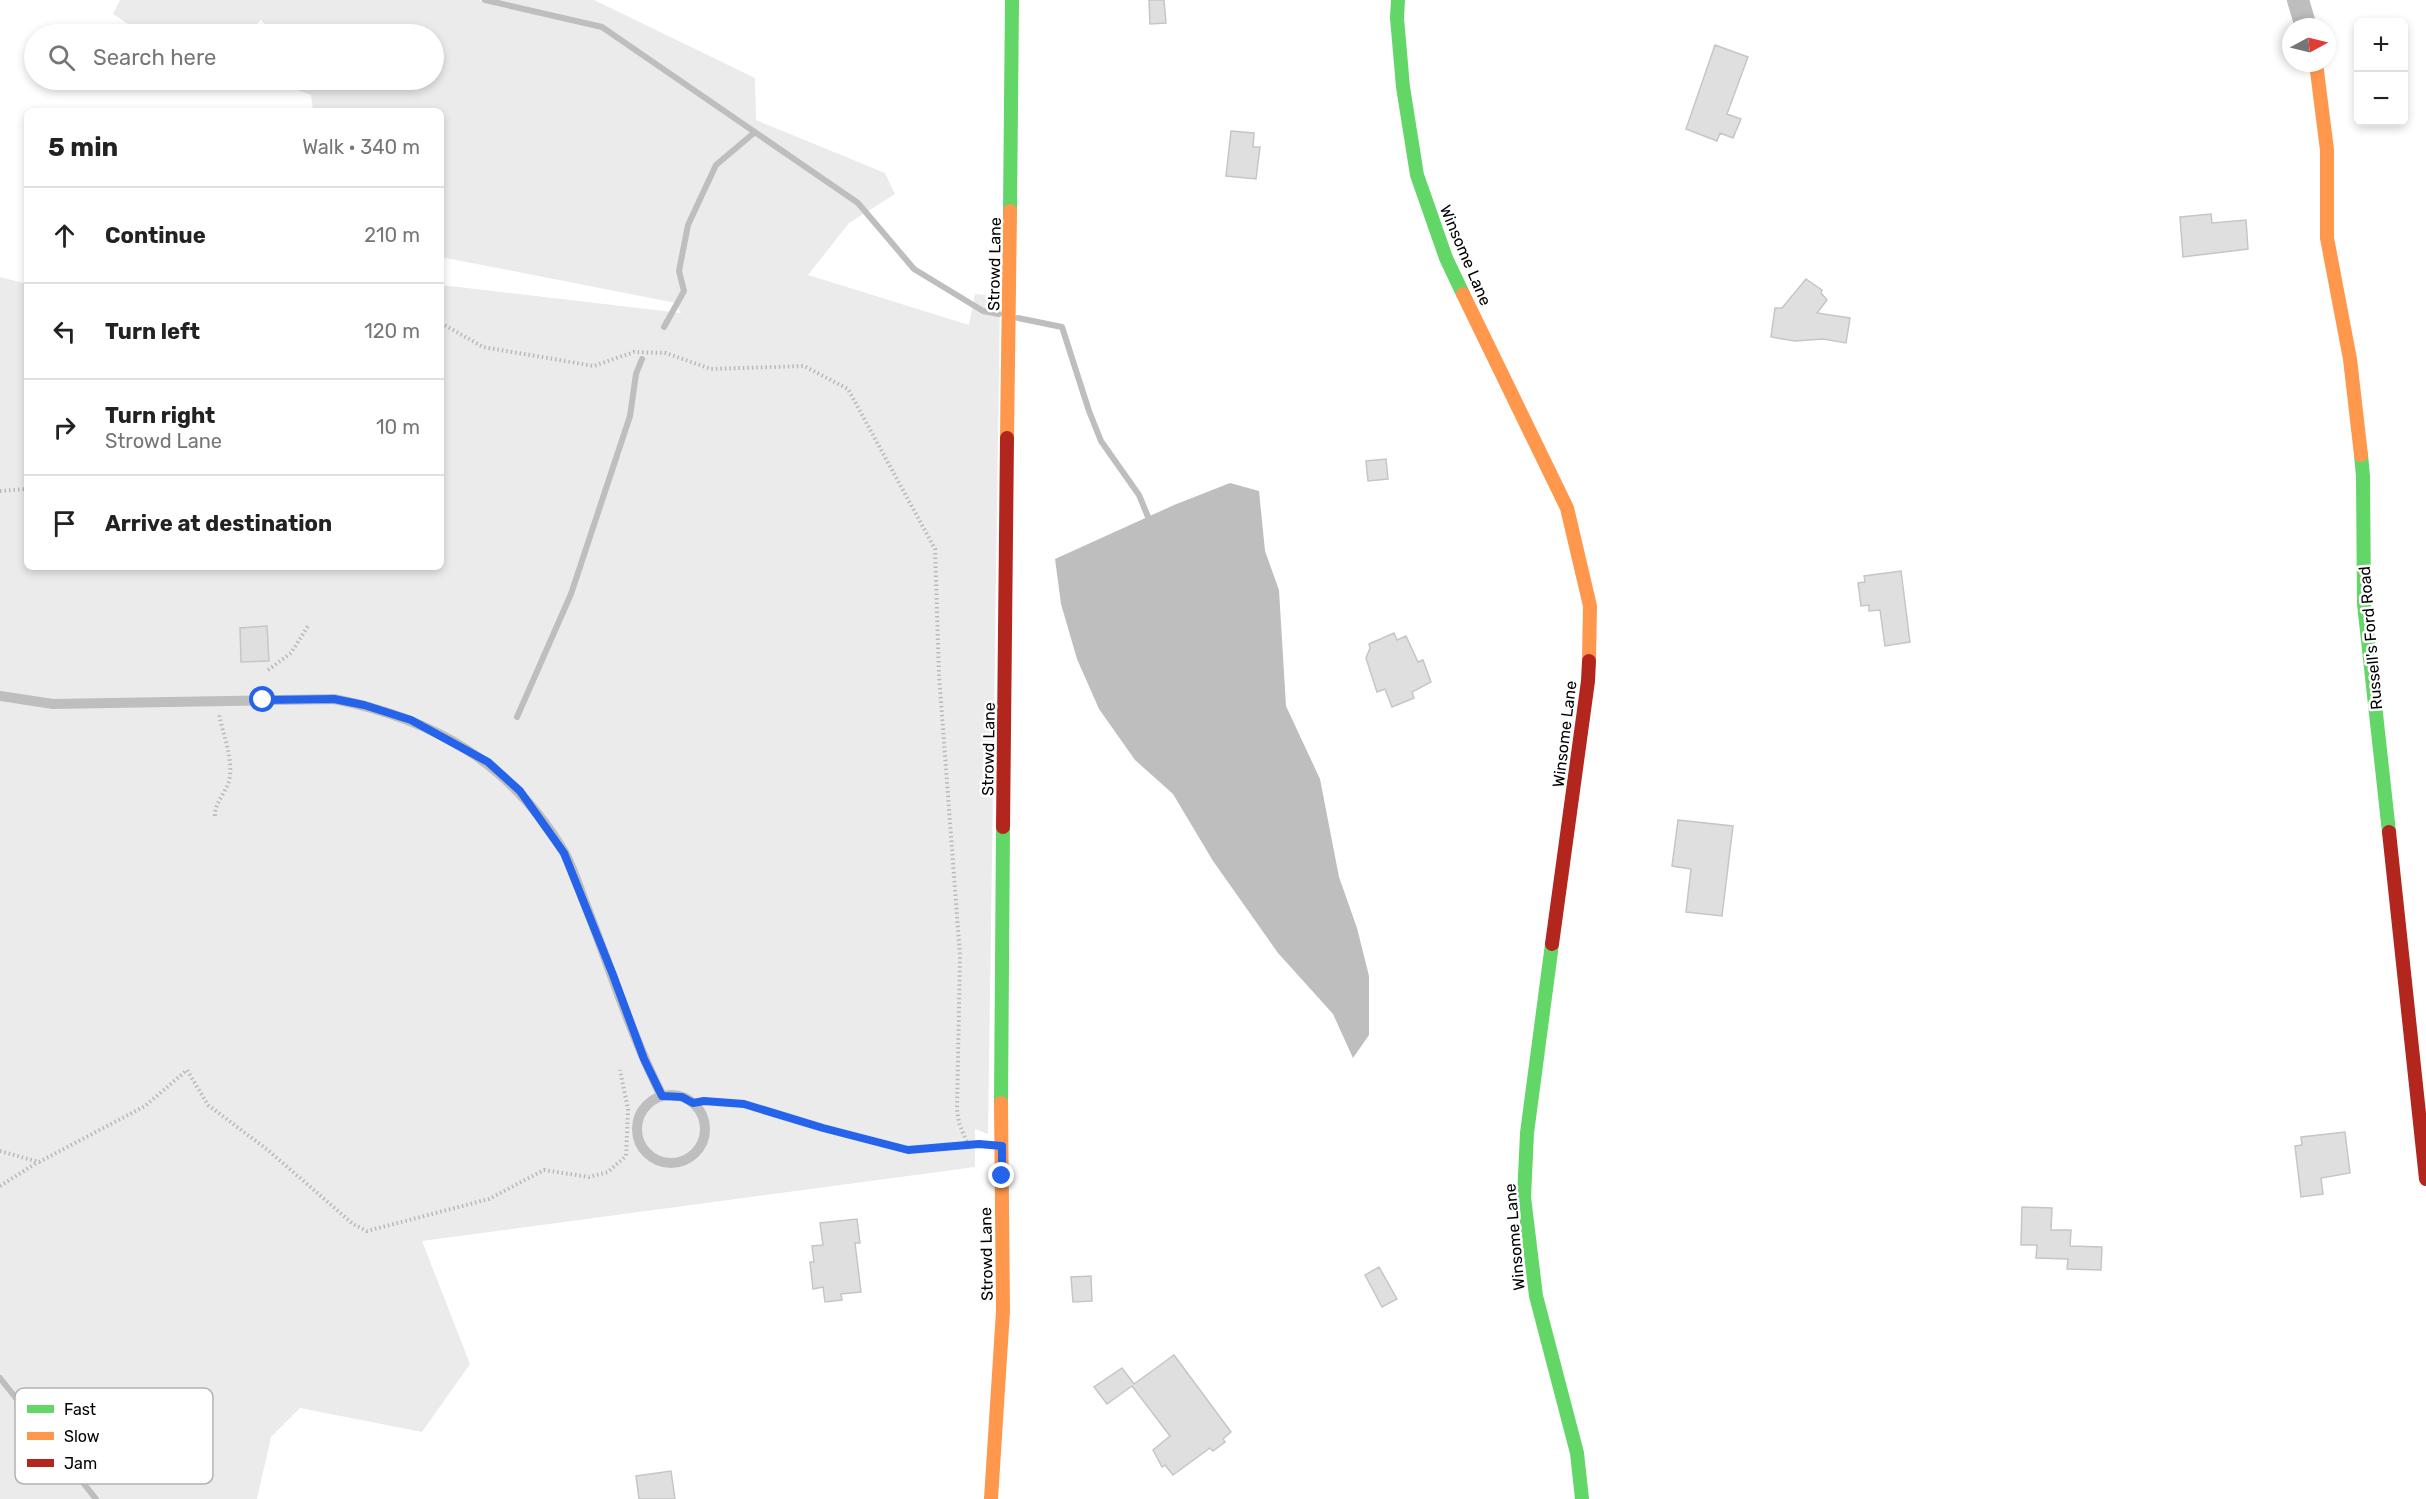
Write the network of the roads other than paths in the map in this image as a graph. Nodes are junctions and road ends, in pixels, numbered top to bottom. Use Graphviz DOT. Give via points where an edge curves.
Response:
graph roads {
  1 [pos="1012,0"];
  2 [pos="1398,0"];
  3 [pos="2298,0"];
  4 [pos="2303,18"];
  5 [pos="2317,72"];
  6 [pos="0,696"];
  7 [pos="662,1096"];
  8 [pos="2426,1179"];
  9 [pos="991,1499"];
  10 [pos="1581,1499"];
  1 -- 9 [label="street, Strowd Lane" via="1000,1060 1003,1311"];
  2 -- 10 [label="street, Winsome Lane" via="1403,87 1416,175 1446,258 1567,508 1590,606 1588,681 1527,1133 1524,1197 1536,1296 1577,1453"];
  3 -- 4 [label="street"];
  5 -- 8 [label="street, Russell's Ford Road" via="2327,150 2327,238 2350,359 2363,476 2364,604"];
  6 -- 7 [label="lane" via="53,704 334,699 411,720 488,762 520,791 564,853"];
  7 -- 7 [label="lane" via="682,1097 693,1103 705,1122 702,1144 685,1161 660,1161 643,1147 639,1120 651,1102"];
}
